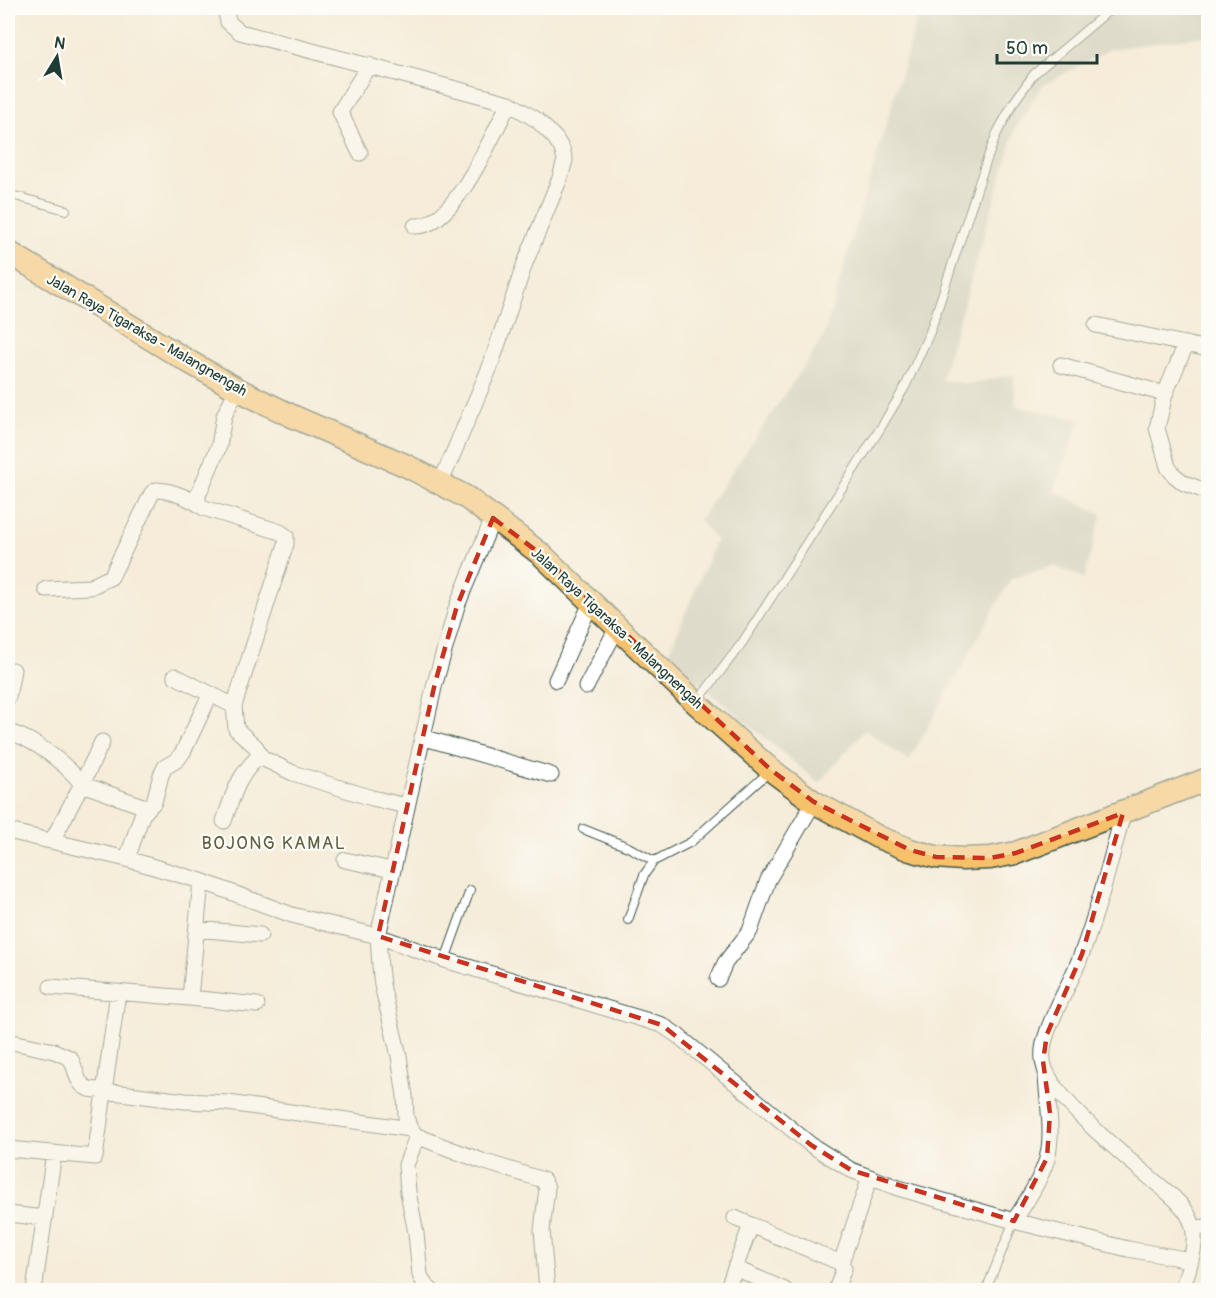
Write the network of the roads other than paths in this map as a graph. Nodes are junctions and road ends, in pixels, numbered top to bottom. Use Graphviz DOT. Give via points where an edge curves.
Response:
graph roads {
  1 [pos="225,8"];
  2 [pos="1112,8"];
  3 [pos="369,65"];
  4 [pos="509,103"];
  5 [pos="360,153"];
  6 [pos="8,194"];
  7 [pos="66,210"];
  8 [pos="415,226"];
  9 [pos="8,252"];
  10 [pos="1096,325"];
  11 [pos="1186,344"];
  12 [pos="1209,349"];
  13 [pos="1061,365"];
  14 [pos="237,389"];
  15 [pos="1165,394"];
  16 [pos="441,482"];
  17 [pos="1209,492"];
  18 [pos="198,502"];
  19 [pos="492,518"];
  20 [pos="46,589"];
  21 [pos="591,603"];
  22 [pos="617,628"];
  23 [pos="13,670"];
  24 [pos="175,676"];
  25 [pos="556,680"];
  26 [pos="586,687"];
  27 [pos="210,695"];
  28 [pos="8,697"];
  29 [pos="696,703"];
  30 [pos="234,706"];
  31 [pos="8,732"];
  32 [pos="422,737"];
  33 [pos="102,742"];
  34 [pos="260,756"];
  35 [pos="771,770"];
  36 [pos="551,775"];
  37 [pos="1209,779"];
  38 [pos="81,784"];
  39 [pos="814,802"];
  40 [pos="406,806"];
  41 [pos="148,808"];
  42 [pos="1123,813"];
  43 [pos="224,821"];
  44 [pos="583,829"];
  45 [pos="8,831"];
  46 [pos="52,841"];
  47 [pos="127,859"];
  48 [pos="345,860"];
  49 [pos="654,861"];
  50 [pos="392,870"];
  51 [pos="201,881"];
  52 [pos="470,890"];
  53 [pos="628,920"];
  54 [pos="197,929"];
  55 [pos="260,935"];
  56 [pos="378,936"];
  57 [pos="445,960"];
  58 [pos="718,979"];
  59 [pos="51,987"];
  60 [pos="118,992"];
  61 [pos="190,998"];
  62 [pos="257,1005"];
  63 [pos="8,1041"];
  64 [pos="1046,1071"];
  65 [pos="105,1091"];
  66 [pos="413,1132"];
  67 [pos="8,1149"];
  68 [pos="54,1153"];
  69 [pos="870,1178"];
  70 [pos="8,1214"];
  71 [pos="45,1218"];
  72 [pos="735,1218"];
  73 [pos="1014,1221"];
  74 [pos="751,1225"];
  75 [pos="1205,1227"];
  76 [pos="1190,1260"];
  77 [pos="841,1263"];
  78 [pos="735,1268"];
  79 [pos="34,1290"];
  80 [pos="431,1290"];
  81 [pos="547,1290"];
  82 [pos="727,1290"];
  83 [pos="782,1290"];
  84 [pos="836,1290"];
  85 [pos="986,1290"];
  86 [pos="1182,1290"];
  1 -- 3 [label="street" via="228,22 240,32"];
  2 -- 29 [label="lane" via="1034,74 1014,102 997,133 930,332 905,387 741,643"];
  3 -- 4 [label="street"];
  3 -- 5 [label="street" via="340,112"];
  4 -- 8 [label="street" via="470,180 432,222"];
  4 -- 16 [label="street" via="537,120 555,138 565,160 490,367"];
  6 -- 7 [label="lane"];
  9 -- 14 [label="main road, Jalan Raya Tigaraksa - Malangnengah"];
  10 -- 11 [label="street"];
  11 -- 12 [label="street"];
  11 -- 15 [label="street"];
  13 -- 15 [label="street"];
  14 -- 16 [label="main road, Jalan Raya Tigaraksa - Malangnengah"];
  14 -- 18 [label="street" via="224,416 219,446"];
  15 -- 17 [label="street" via="1157,428 1168,467 1184,483"];
  16 -- 19 [label="main road, Jalan Raya Tigaraksa - Malangnengah"];
  18 -- 20 [label="street" via="154,491 111,578 90,587"];
  18 -- 30 [label="street" via="204,508 280,532 286,540"];
  19 -- 21 [label="main road, Jalan Raya Tigaraksa - Malangnengah" via="542,555"];
  19 -- 32 [label="street" via="457,606"];
  21 -- 22 [label="main road, Jalan Raya Tigaraksa - Malangnengah"];
  21 -- 25 [label="street"];
  22 -- 26 [label="street"];
  22 -- 29 [label="main road, Jalan Raya Tigaraksa - Malangnengah"];
  23 -- 28 [label="street"];
  24 -- 27 [label="street"];
  27 -- 30 [label="street"];
  27 -- 41 [label="street" via="183,752 165,767 154,802"];
  29 -- 35 [label="main road, Jalan Raya Tigaraksa - Malangnengah"];
  30 -- 34 [label="street" via="236,729"];
  31 -- 38 [label="street" via="40,748"];
  32 -- 36 [label="street"];
  32 -- 40 [label="street"];
  33 -- 38 [label="street"];
  34 -- 40 [label="street" via="293,773"];
  34 -- 43 [label="street" via="235,789"];
  35 -- 39 [label="main road, Jalan Raya Tigaraksa - Malangnengah"];
  35 -- 49 [label="lane" via="691,842"];
  37 -- 42 [label="main road, Jalan Raya Tigaraksa - Malangnengah"];
  38 -- 41 [label="street"];
  38 -- 46 [label="street"];
  39 -- 42 [label="main road, Jalan Raya Tigaraksa - Malangnengah" via="910,850 962,859 1016,854"];
  39 -- 58 [label="street" via="768,880 750,931 725,963"];
  40 -- 50 [label="street"];
  41 -- 47 [label="street"];
  42 -- 64 [label="street" via="1082,954 1047,1034 1043,1061"];
  44 -- 49 [label="lane"];
  45 -- 46 [label="street"];
  46 -- 47 [label="street"];
  47 -- 51 [label="street"];
  48 -- 50 [label="street"];
  49 -- 53 [label="lane" via="644,875"];
  50 -- 56 [label="street"];
  51 -- 54 [label="street"];
  51 -- 56 [label="street" via="292,915"];
  52 -- 57 [label="lane"];
  54 -- 55 [label="street"];
  54 -- 61 [label="street"];
  56 -- 57 [label="street"];
  56 -- 66 [label="street" via="382,985 397,1045 406,1117"];
  57 -- 69 [label="street" via="662,1025 811,1145"];
  59 -- 60 [label="street"];
  60 -- 61 [label="street"];
  60 -- 65 [label="street"];
  61 -- 62 [label="street"];
  63 -- 65 [label="street" via="70,1058 82,1086"];
  64 -- 73 [label="street" via="1050,1113 1047,1158"];
  64 -- 75 [label="street" via="1057,1089 1094,1127"];
  65 -- 66 [label="street" via="228,1103"];
  65 -- 68 [label="street" via="95,1157"];
  66 -- 80 [label="street" via="406,1165 408,1192 420,1275"];
  66 -- 81 [label="street" via="482,1161 543,1180 547,1188 542,1230"];
  67 -- 68 [label="street"];
  68 -- 71 [label="street"];
  69 -- 73 [label="street"];
  69 -- 77 [label="street"];
  70 -- 71 [label="street"];
  71 -- 79 [label="street"];
  72 -- 74 [label="street"];
  73 -- 76 [label="street" via="1128,1250"];
  73 -- 85 [label="lane"];
  74 -- 77 [label="street"];
  74 -- 78 [label="street"];
  75 -- 76 [label="street" via="1194,1239"];
  76 -- 86 [label="street"];
  77 -- 84 [label="street" via="844,1268"];
  78 -- 82 [label="street"];
  78 -- 83 [label="street"];
}
